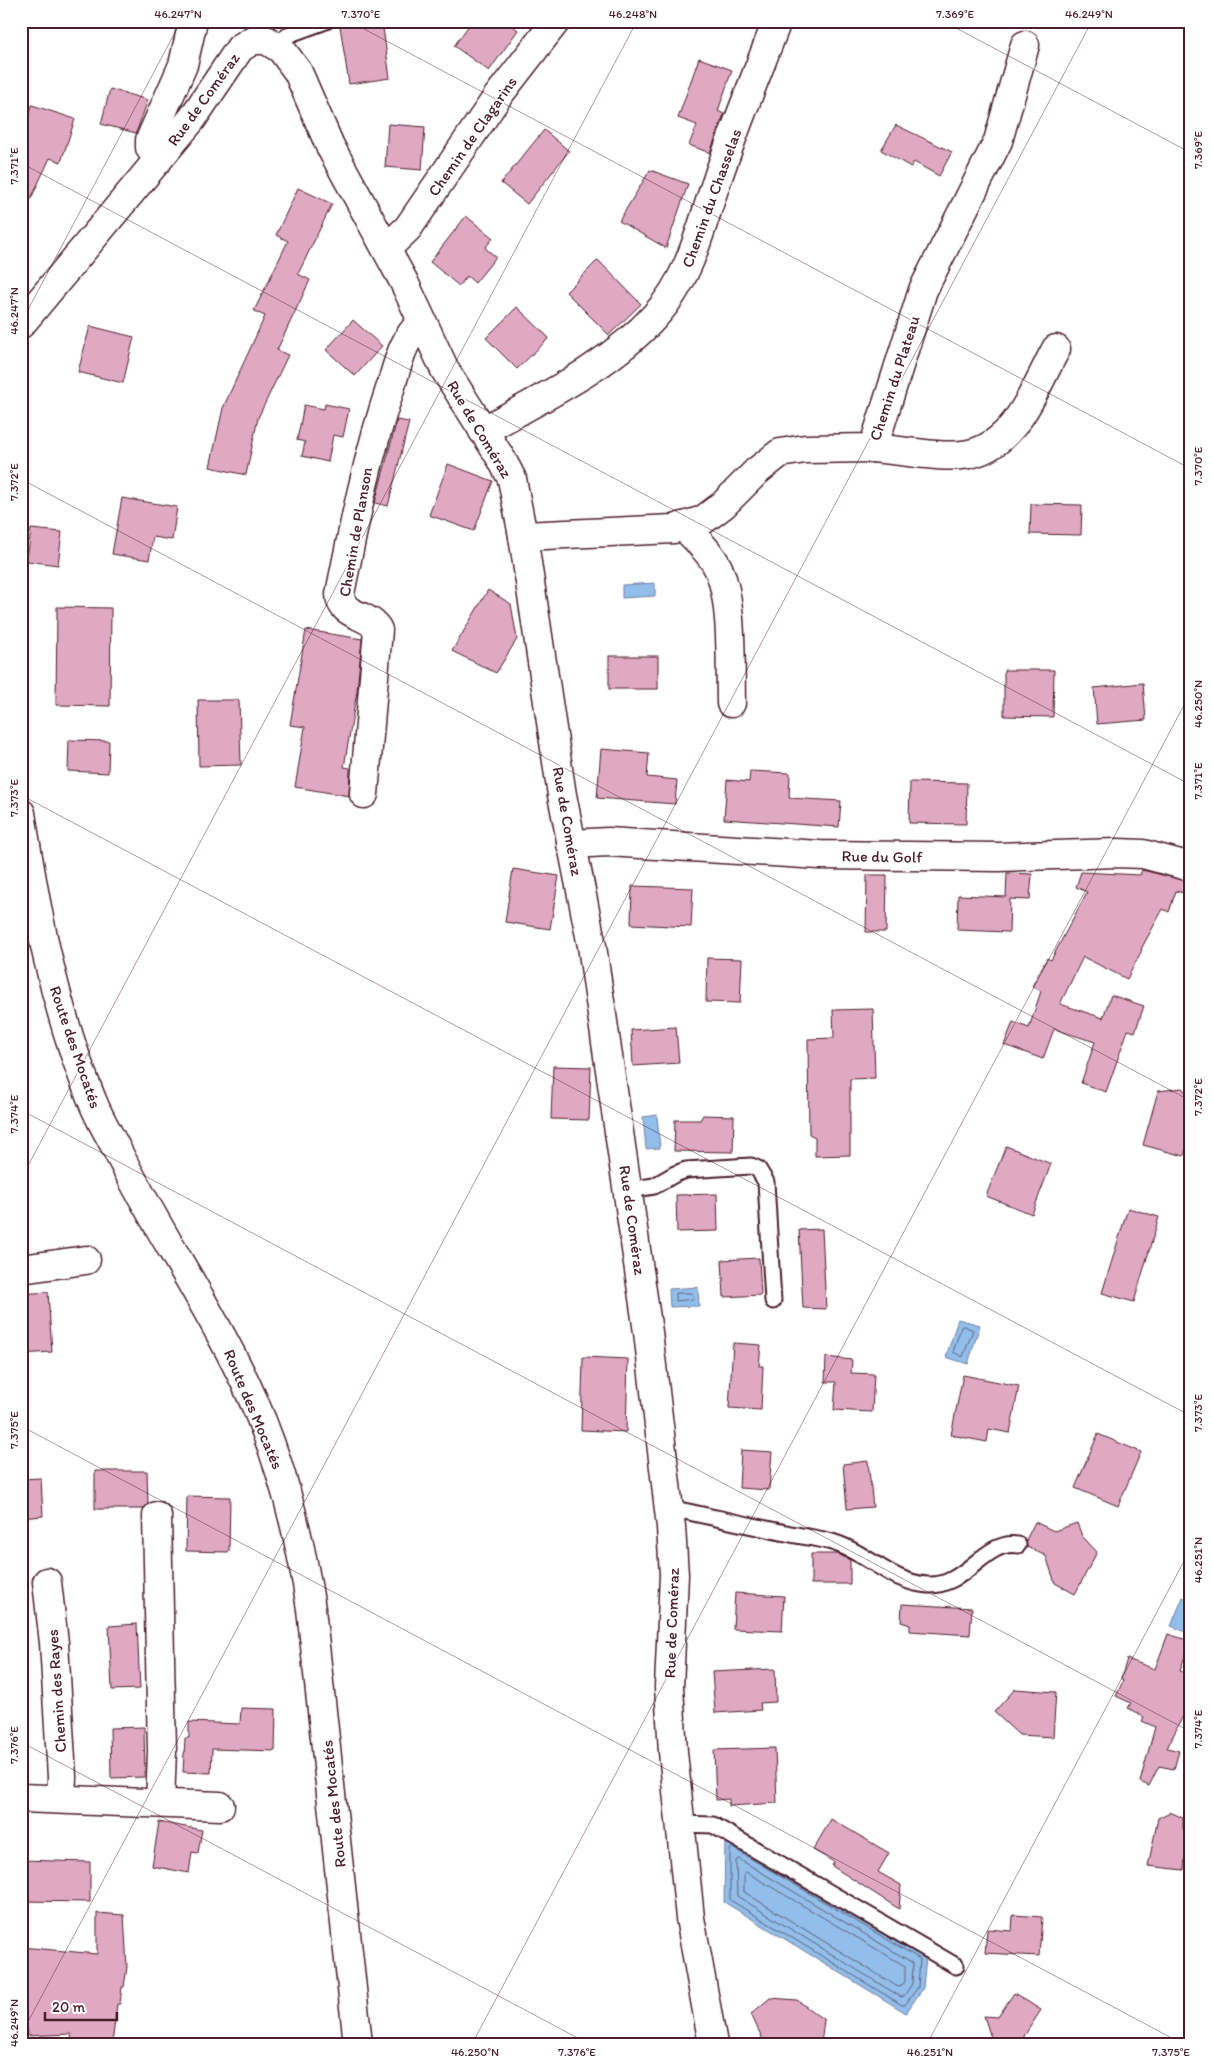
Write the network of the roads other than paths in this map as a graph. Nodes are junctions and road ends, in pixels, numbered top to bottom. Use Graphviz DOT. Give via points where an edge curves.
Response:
graph roads {
  1 [pos="193,21"];
  2 [pos="326,21"];
  3 [pos="556,21"];
  4 [pos="777,21"];
  5 [pos="260,35"];
  6 [pos="1024,45"];
  7 [pos="158,160"];
  8 [pos="387,248"];
  9 [pos="422,322"];
  10 [pos="21,324"];
  11 [pos="1056,349"];
  12 [pos="483,431"];
  13 [pos="873,448"];
  14 [pos="683,526"];
  15 [pos="523,536"];
  16 [pos="731,703"];
  17 [pos="364,794"];
  18 [pos="21,813"];
  19 [pos="571,844"];
  20 [pos="1191,867"];
  21 [pos="629,1190"];
  22 [pos="86,1260"];
  23 [pos="21,1269"];
  24 [pos="773,1301"];
  25 [pos="670,1508"];
  26 [pos="157,1516"];
  27 [pos="1018,1545"];
  28 [pos="47,1582"];
  29 [pos="21,1798"];
  30 [pos="61,1800"];
  31 [pos="160,1803"];
  32 [pos="220,1806"];
  33 [pos="680,1824"];
  34 [pos="956,1966"];
  35 [pos="358,2044"];
  36 [pos="712,2044"];
  1 -- 7 [label="street" via="183,66 150,140 150,148"];
  2 -- 5 [label="lane" via="290,34"];
  3 -- 8 [label="street, Chemin de Clagarins" via="498,96 408,228"];
  4 -- 12 [label="street, Chemin du Chasselas" via="717,180 692,259 655,316 617,351"];
  5 -- 7 [label="street, Rue de Coméraz" via="236,53 202,106"];
  5 -- 8 [label="street, Rue de Coméraz" via="287,56 298,72 330,146"];
  6 -- 13 [label="street, Chemin du Plateau" via="998,142 923,290"];
  7 -- 10 [label="street, Rue de Coméraz"];
  8 -- 9 [label="street, Rue de Coméraz"];
  9 -- 12 [label="street, Rue de Coméraz" via="444,370"];
  9 -- 17 [label="street, Chemin de Planson" via="406,341 368,458 340,594 344,607 371,621 378,630"];
  11 -- 13 [label="street" via="1016,421 992,446 968,454 949,455"];
  12 -- 15 [label="street, Rue de Coméraz" via="512,478"];
  13 -- 14 [label="street, Chemin du Plateau" via="805,449 780,453 724,505 703,520"];
  14 -- 15 [label="street, Chemin du Plateau"];
  14 -- 16 [label="street" via="716,565 723,581 728,617"];
  15 -- 19 [label="street, Rue de Coméraz"];
  18 -- 35 [label="street, Route des Mocatés" via="45,953 65,1026 92,1101 133,1184 235,1360 286,1486 305,1565 311,1609"];
  19 -- 20 [label="street, Rue du Golf" via="608,842 820,855 998,858 1144,854"];
  19 -- 21 [label="street, Rue de Coméraz" via="592,946"];
  21 -- 24 [label="lane" via="654,1186 686,1170 751,1166 758,1169 766,1182"];
  21 -- 25 [label="street, Rue de Coméraz"];
  22 -- 23 [label="street"];
  25 -- 27 [label="lane" via="838,1544 894,1576 929,1585 959,1577 1003,1545"];
  25 -- 33 [label="street, Rue de Coméraz" via="674,1575 669,1705"];
  26 -- 31 [label="street" via="162,1751"];
  28 -- 30 [label="street, Chemin des Rayes" via="54,1643"];
  29 -- 30 [label="street"];
  30 -- 31 [label="street"];
  31 -- 32 [label="street"];
  33 -- 34 [label="lane" via="713,1825"];
  33 -- 36 [label="street, Rue de Coméraz" via="690,1918"];
}
